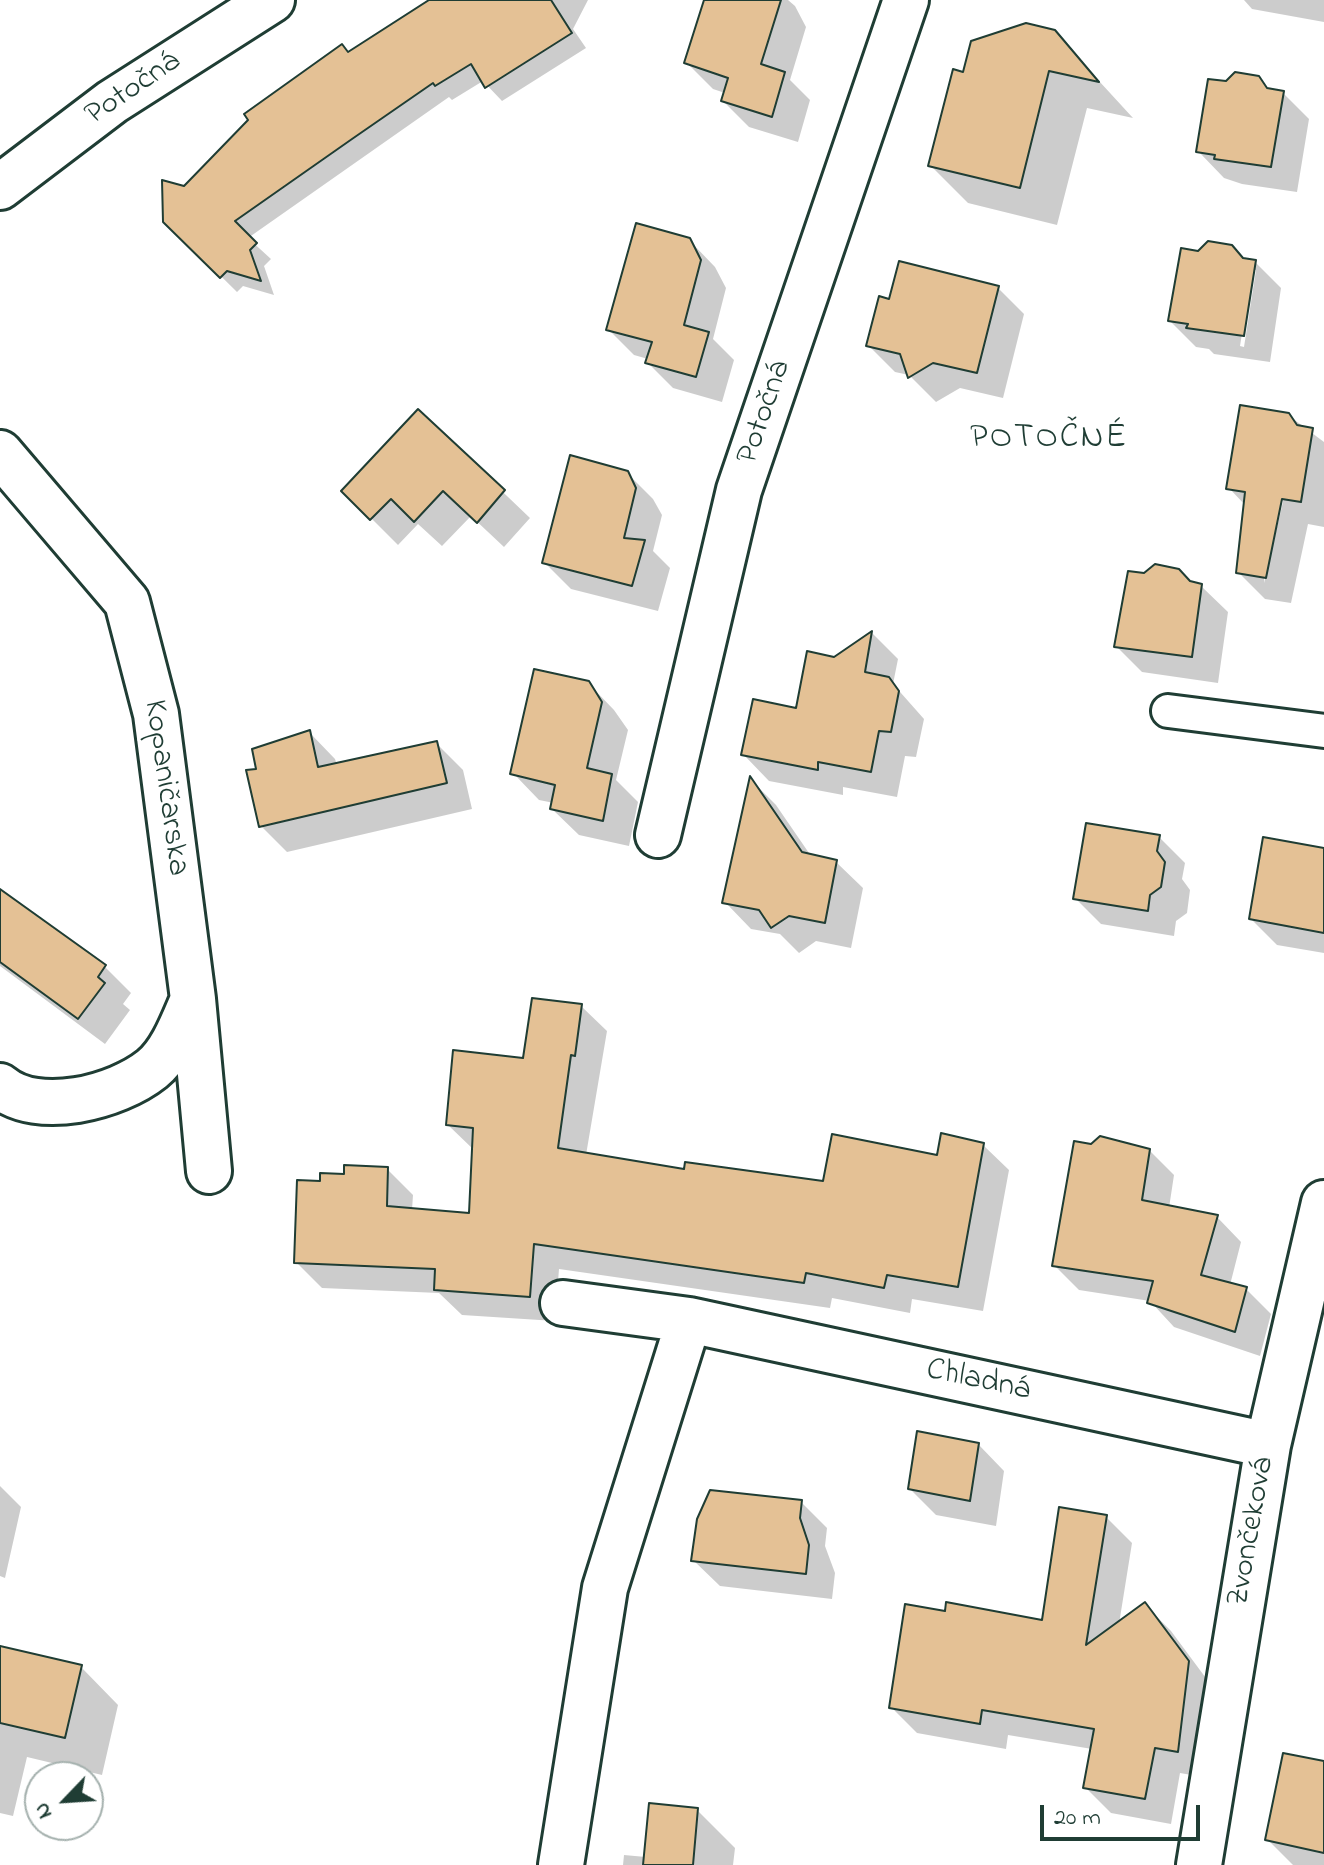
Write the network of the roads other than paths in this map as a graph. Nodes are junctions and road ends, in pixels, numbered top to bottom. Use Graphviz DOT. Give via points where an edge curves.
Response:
graph roads {
  1 [pos="272,0"];
  2 [pos="906,0"];
  3 [pos="0,187"];
  4 [pos="0,453"];
  5 [pos="1168,711"];
  6 [pos="1324,731"];
  7 [pos="658,835"];
  8 [pos="193,999"];
  9 [pos="0,1086"];
  10 [pos="209,1171"];
  11 [pos="1324,1203"];
  12 [pos="563,1303"];
  13 [pos="689,1320"];
  14 [pos="1268,1445"];
  15 [pos="561,1865"];
  16 [pos="1199,1865"];
  1 -- 3 [label="street, Potočná" via="112,102"];
  2 -- 7 [label="street, Potočná" via="739,490"];
  4 -- 8 [label="street, Kopaničarska" via="127,602 156,714"];
  5 -- 6 [label="lane"];
  8 -- 9 [label="street" via="154,1068 118,1088 81,1101 42,1101"];
  8 -- 10 [label="street, Kopaničarska"];
  11 -- 14 [label="street, Zvončeková"];
  12 -- 13 [label="street, Chladná"];
  13 -- 14 [label="street, Chladná"];
  13 -- 15 [label="street" via="605,1588"];
  14 -- 16 [label="street, Zvončeková"];
}
